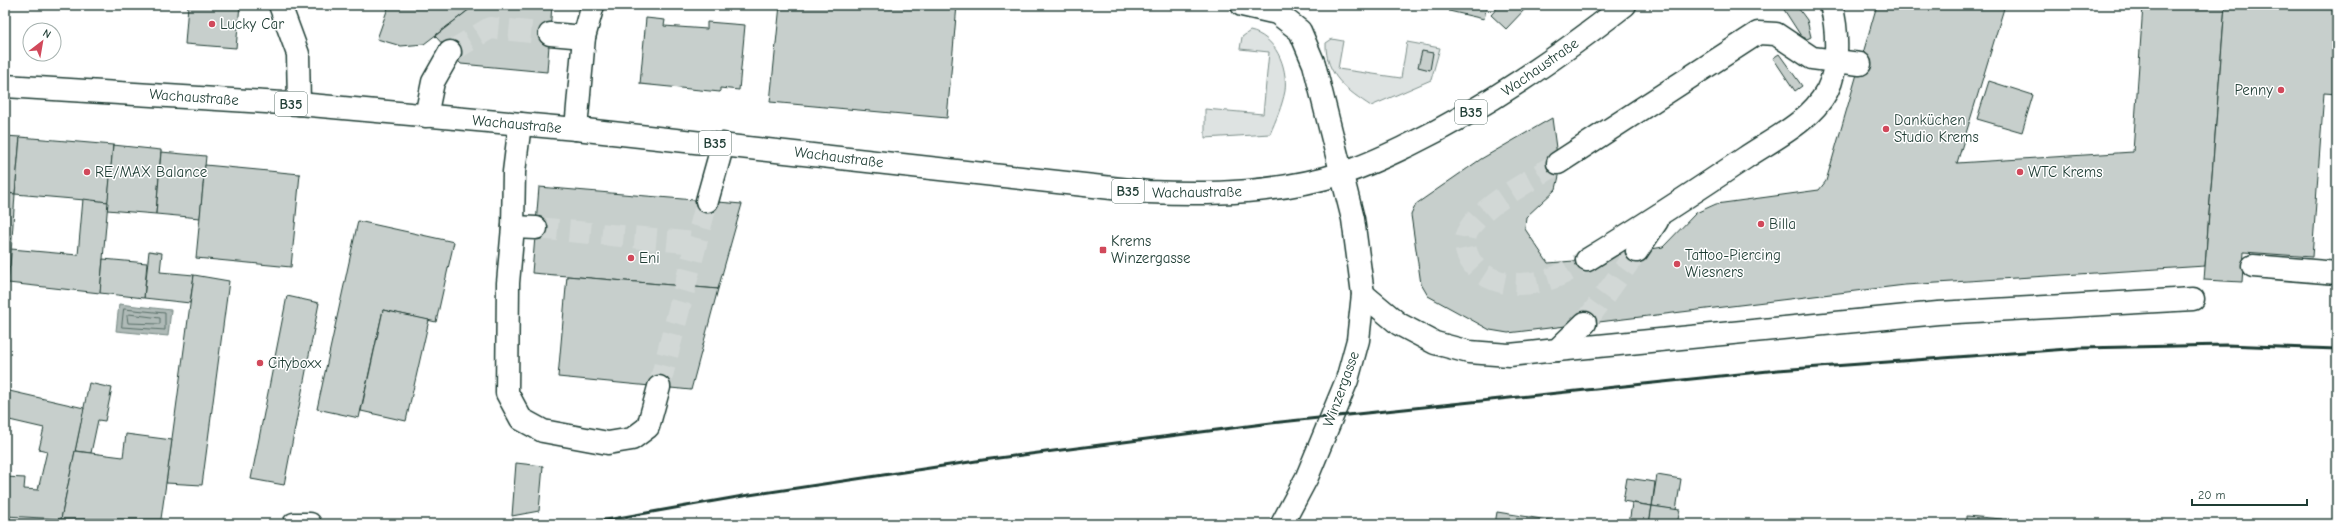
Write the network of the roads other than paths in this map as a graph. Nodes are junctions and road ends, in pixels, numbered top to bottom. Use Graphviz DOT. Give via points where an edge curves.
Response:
graph roads {
  1 [pos="280,5"];
  2 [pos="593,5"];
  3 [pos="1242,5"];
  4 [pos="1624,5"];
  5 [pos="1831,5"];
  6 [pos="550,34"];
  7 [pos="584,37"];
  8 [pos="450,52"];
  9 [pos="1835,62"];
  10 [pos="1860,64"];
  11 [pos="5,86"];
  12 [pos="299,104"];
  13 [pos="426,116"];
  14 [pos="520,124"];
  15 [pos="576,129"];
  16 [pos="723,144"];
  17 [pos="1558,163"];
  18 [pos="1343,173"];
  19 [pos="707,201"];
  20 [pos="1661,215"];
  21 [pos="513,227"];
  22 [pos="536,228"];
  23 [pos="1637,251"];
  24 [pos="1587,260"];
  25 [pos="2253,266"];
  26 [pos="2337,273"];
  27 [pos="1363,294"];
  28 [pos="2193,299"];
  29 [pos="1585,323"];
  30 [pos="1557,350"];
  31 [pos="658,387"];
  32 [pos="294,524"];
  33 [pos="310,524"];
  34 [pos="1282,524"];
  1 -- 12 [label="main road" via="298,54"];
  2 -- 7 [label="main road"];
  3 -- 18 [label="main road, Winzergasse" via="1277,13 1300,31 1314,64"];
  4 -- 18 [label="main road, Wachaustraße / B35" via="1491,101 1422,139"];
  5 -- 9 [label="main road"];
  6 -- 7 [label="main road"];
  7 -- 15 [label="main road"];
  8 -- 13 [label="main road" via="433,82"];
  9 -- 10 [label="main road"];
  9 -- 17 [label="main road" via="1812,58 1776,34 1758,33"];
  9 -- 20 [label="main road" via="1827,91 1806,117"];
  11 -- 12 [label="main road, Wachaustraße / B35"];
  12 -- 13 [label="main road, Wachaustraße / B35"];
  13 -- 14 [label="main road, Wachaustraße / B35"];
  14 -- 15 [label="main road, Wachaustraße / B35"];
  14 -- 21 [label="main road" via="514,172"];
  15 -- 16 [label="main road, Wachaustraße / B35"];
  16 -- 18 [label="main road, Wachaustraße / B35" via="1148,192 1241,192 1300,184"];
  16 -- 19 [label="main road"];
  18 -- 27 [label="main road, Winzergasse" via="1353,219"];
  20 -- 23 [label="main road"];
  20 -- 24 [label="main road"];
  21 -- 22 [label="main road"];
  21 -- 31 [label="main road" via="508,283 507,393 521,419 543,431 608,442 632,439 648,427"];
  25 -- 26 [label="main road"];
  27 -- 30 [label="main road" via="1399,324 1435,343 1469,352 1509,355"];
  27 -- 34 [label="main road, Winzergasse" via="1358,340 1347,380 1307,477"];
  28 -- 30 [label="main road" via="1938,313"];
  29 -- 30 [label="main road"];
  32 -- 33 [label="main road"];
}
